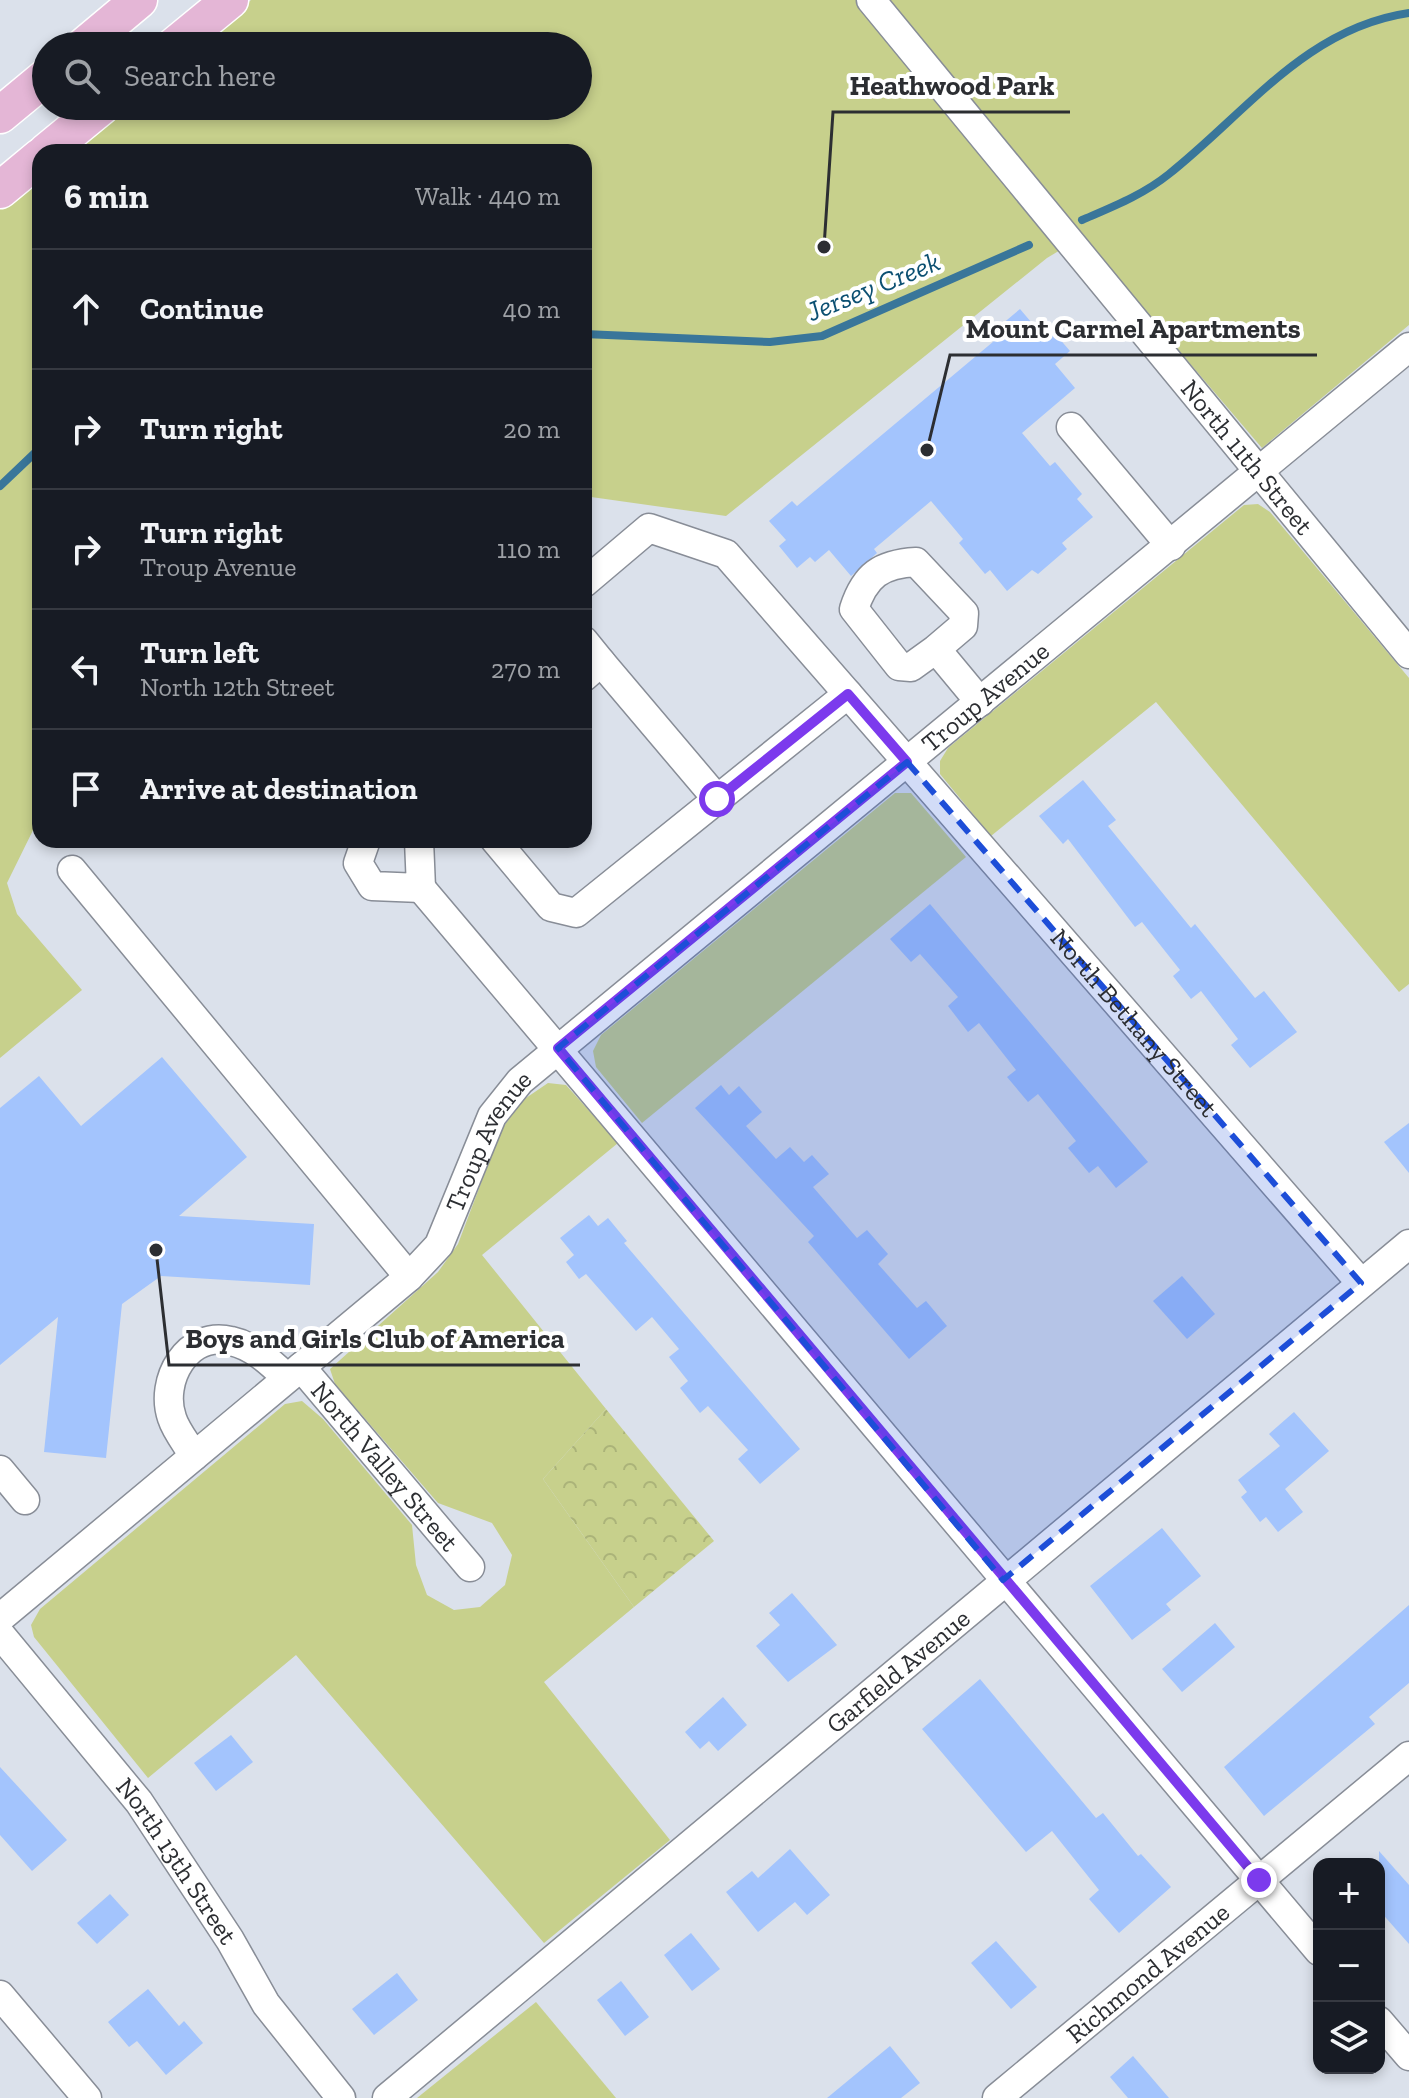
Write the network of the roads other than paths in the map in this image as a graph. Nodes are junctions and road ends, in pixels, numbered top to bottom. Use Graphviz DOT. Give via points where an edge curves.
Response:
graph roads {
  1 [pos="139,0"];
  2 [pos="230,0"];
  3 [pos="871,0"];
  4 [pos="101,32"];
  5 [pos="191,32"];
  6 [pos="32,89"];
  7 [pos="0,115"];
  8 [pos="85,120"];
  9 [pos="56,144"];
  10 [pos="32,164"];
  11 [pos="0,190"];
  12 [pos="1409,347"];
  13 [pos="1071,427"];
  14 [pos="1258,474"];
  15 [pos="1171,546"];
  16 [pos="592,576"];
  17 [pos="936,649"];
  18 [pos="1409,654"];
  19 [pos="592,662"];
  20 [pos="848,694"];
  21 [pos="980,702"];
  22 [pos="907,762"];
  23 [pos="717,799"];
  24 [pos="363,848"];
  25 [pos="419,848"];
  26 [pos="502,848"];
  27 [pos="72,870"];
  28 [pos="421,888"];
  29 [pos="558,1048"];
  30 [pos="1409,1244"];
  31 [pos="409,1277"];
  32 [pos="1361,1283"];
  33 [pos="294,1373"];
  34 [pos="194,1456"];
  35 [pos="0,1470"];
  36 [pos="25,1500"];
  37 [pos="470,1567"];
  38 [pos="1003,1580"];
  39 [pos="0,1618"];
  40 [pos="0,1634"];
  41 [pos="1409,1756"];
  42 [pos="1259,1880"];
  43 [pos="1313,1944"];
  44 [pos="0,1995"];
  45 [pos="1385,2028"];
  46 [pos="1409,2056"];
  47 [pos="87,2098"];
  48 [pos="341,2098"];
  49 [pos="387,2098"];
  50 [pos="997,2098"];
  1 -- 4 [label="main road"];
  2 -- 5 [label="main road"];
  3 -- 14 [label="street, North 11th Street"];
  6 -- 7 [label="main road"];
  8 -- 9 [label="main road"];
  10 -- 11 [label="main road"];
  12 -- 14 [label="street, Troup Avenue"];
  13 -- 15 [label="street"];
  14 -- 15 [label="street, Troup Avenue"];
  14 -- 18 [label="street, North 11th Street"];
  15 -- 21 [label="street, Troup Avenue"];
  16 -- 20 [label="street, North Bethany Street" via="649,528 726,554"];
  17 -- 21 [label="street"];
  19 -- 23 [label="street"];
  20 -- 22 [label="street, North Bethany Street"];
  20 -- 23 [label="street"];
  21 -- 22 [label="street, Troup Avenue"];
  22 -- 29 [label="street, Troup Avenue"];
  22 -- 32 [label="street, North Bethany Street"];
  23 -- 26 [label="street" via="576,913 551,907"];
  24 -- 28 [label="street" via="358,863 372,886"];
  25 -- 28 [label="street"];
  27 -- 31 [label="street"];
  28 -- 29 [label="street"];
  29 -- 31 [label="street, Troup Avenue" via="520,1081 492,1116 439,1245"];
  29 -- 38 [label="street"];
  30 -- 32 [label="street, Garfield Avenue"];
  31 -- 33 [label="street, Troup Avenue"];
  32 -- 38 [label="street, Garfield Avenue"];
  33 -- 34 [label="street, Troup Avenue"];
  33 -- 34 [label="street, North Valley Street" via="229,1340 206,1341 186,1352 168,1394 172,1419"];
  33 -- 37 [label="street, North Valley Street"];
  34 -- 39 [label="street, Troup Avenue"];
  35 -- 36 [label="street"];
  38 -- 42 [label="street"];
  38 -- 49 [label="street, Garfield Avenue"];
  40 -- 48 [label="street, North 13th Street" via="139,1802 266,2004"];
  41 -- 42 [label="street, Richmond Avenue"];
  42 -- 43 [label="street"];
  42 -- 50 [label="street, Richmond Avenue"];
  44 -- 47 [label="street"];
  45 -- 46 [label="street"];
}
